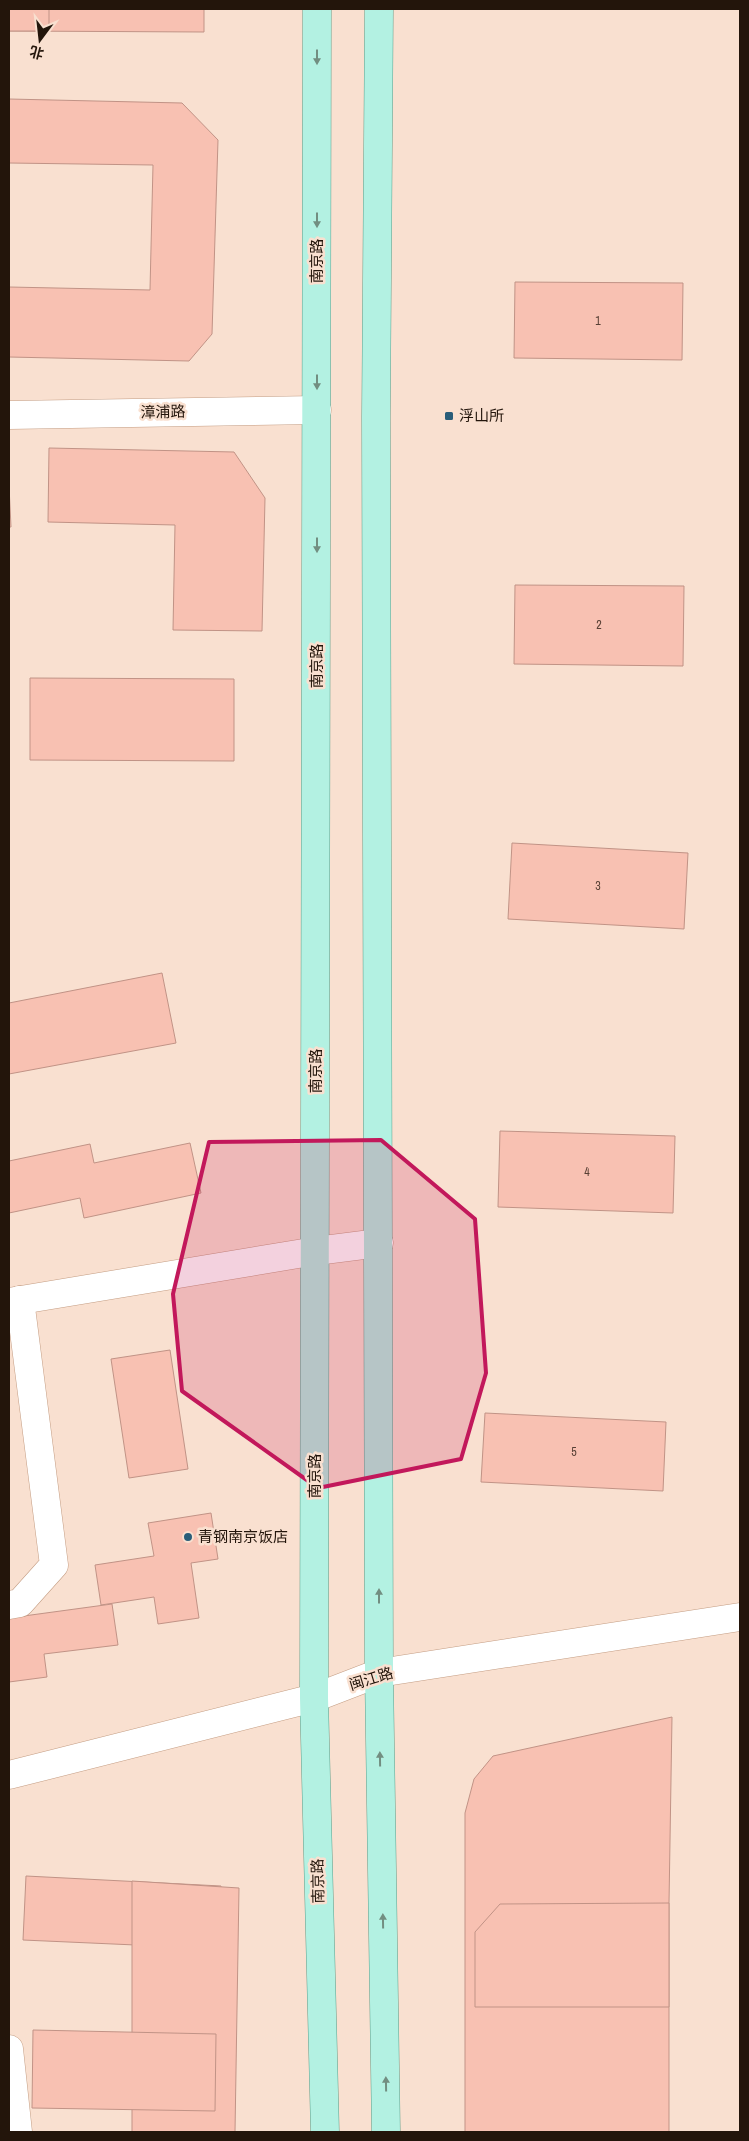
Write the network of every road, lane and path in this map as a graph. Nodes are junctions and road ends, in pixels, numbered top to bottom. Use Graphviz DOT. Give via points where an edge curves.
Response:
graph roads {
  1 [pos="317,9"];
  2 [pos="380,9"];
  3 [pos="317,410"];
  4 [pos="9,415"];
  5 [pos="379,1242"];
  6 [pos="316,1251"];
  7 [pos="15,1301"];
  8 [pos="9,1605"];
  9 [pos="740,1618"];
  10 [pos="378,1673"];
  11 [pos="314,1698"];
  12 [pos="9,1775"];
  13 [pos="9,2049"];
  14 [pos="18,2132"];
  15 [pos="325,2132"];
  16 [pos="386,2132"];
  1 -- 3 [label="main road, 南京路, one-way"];
  2 -- 5 [label="main road" via="376,417"];
  3 -- 4 [label="street, 漳浦路"];
  3 -- 6 [label="main road, 南京路, one-way"];
  5 -- 6 [label="street"];
  10 -- 5 [label="main road, one-way"];
  6 -- 7 [label="street"];
  6 -- 11 [label="main road, 南京路"];
  7 -- 8 [label="street" via="54,1565 20,1603"];
  9 -- 10 [label="street, 闽江路"];
  10 -- 11 [label="street, 闽江路"];
  16 -- 10 [label="main road, one-way"];
  11 -- 12 [label="street, 闽江路"];
  11 -- 15 [label="main road, 南京路"];
  13 -- 14 [label="street"];
}
